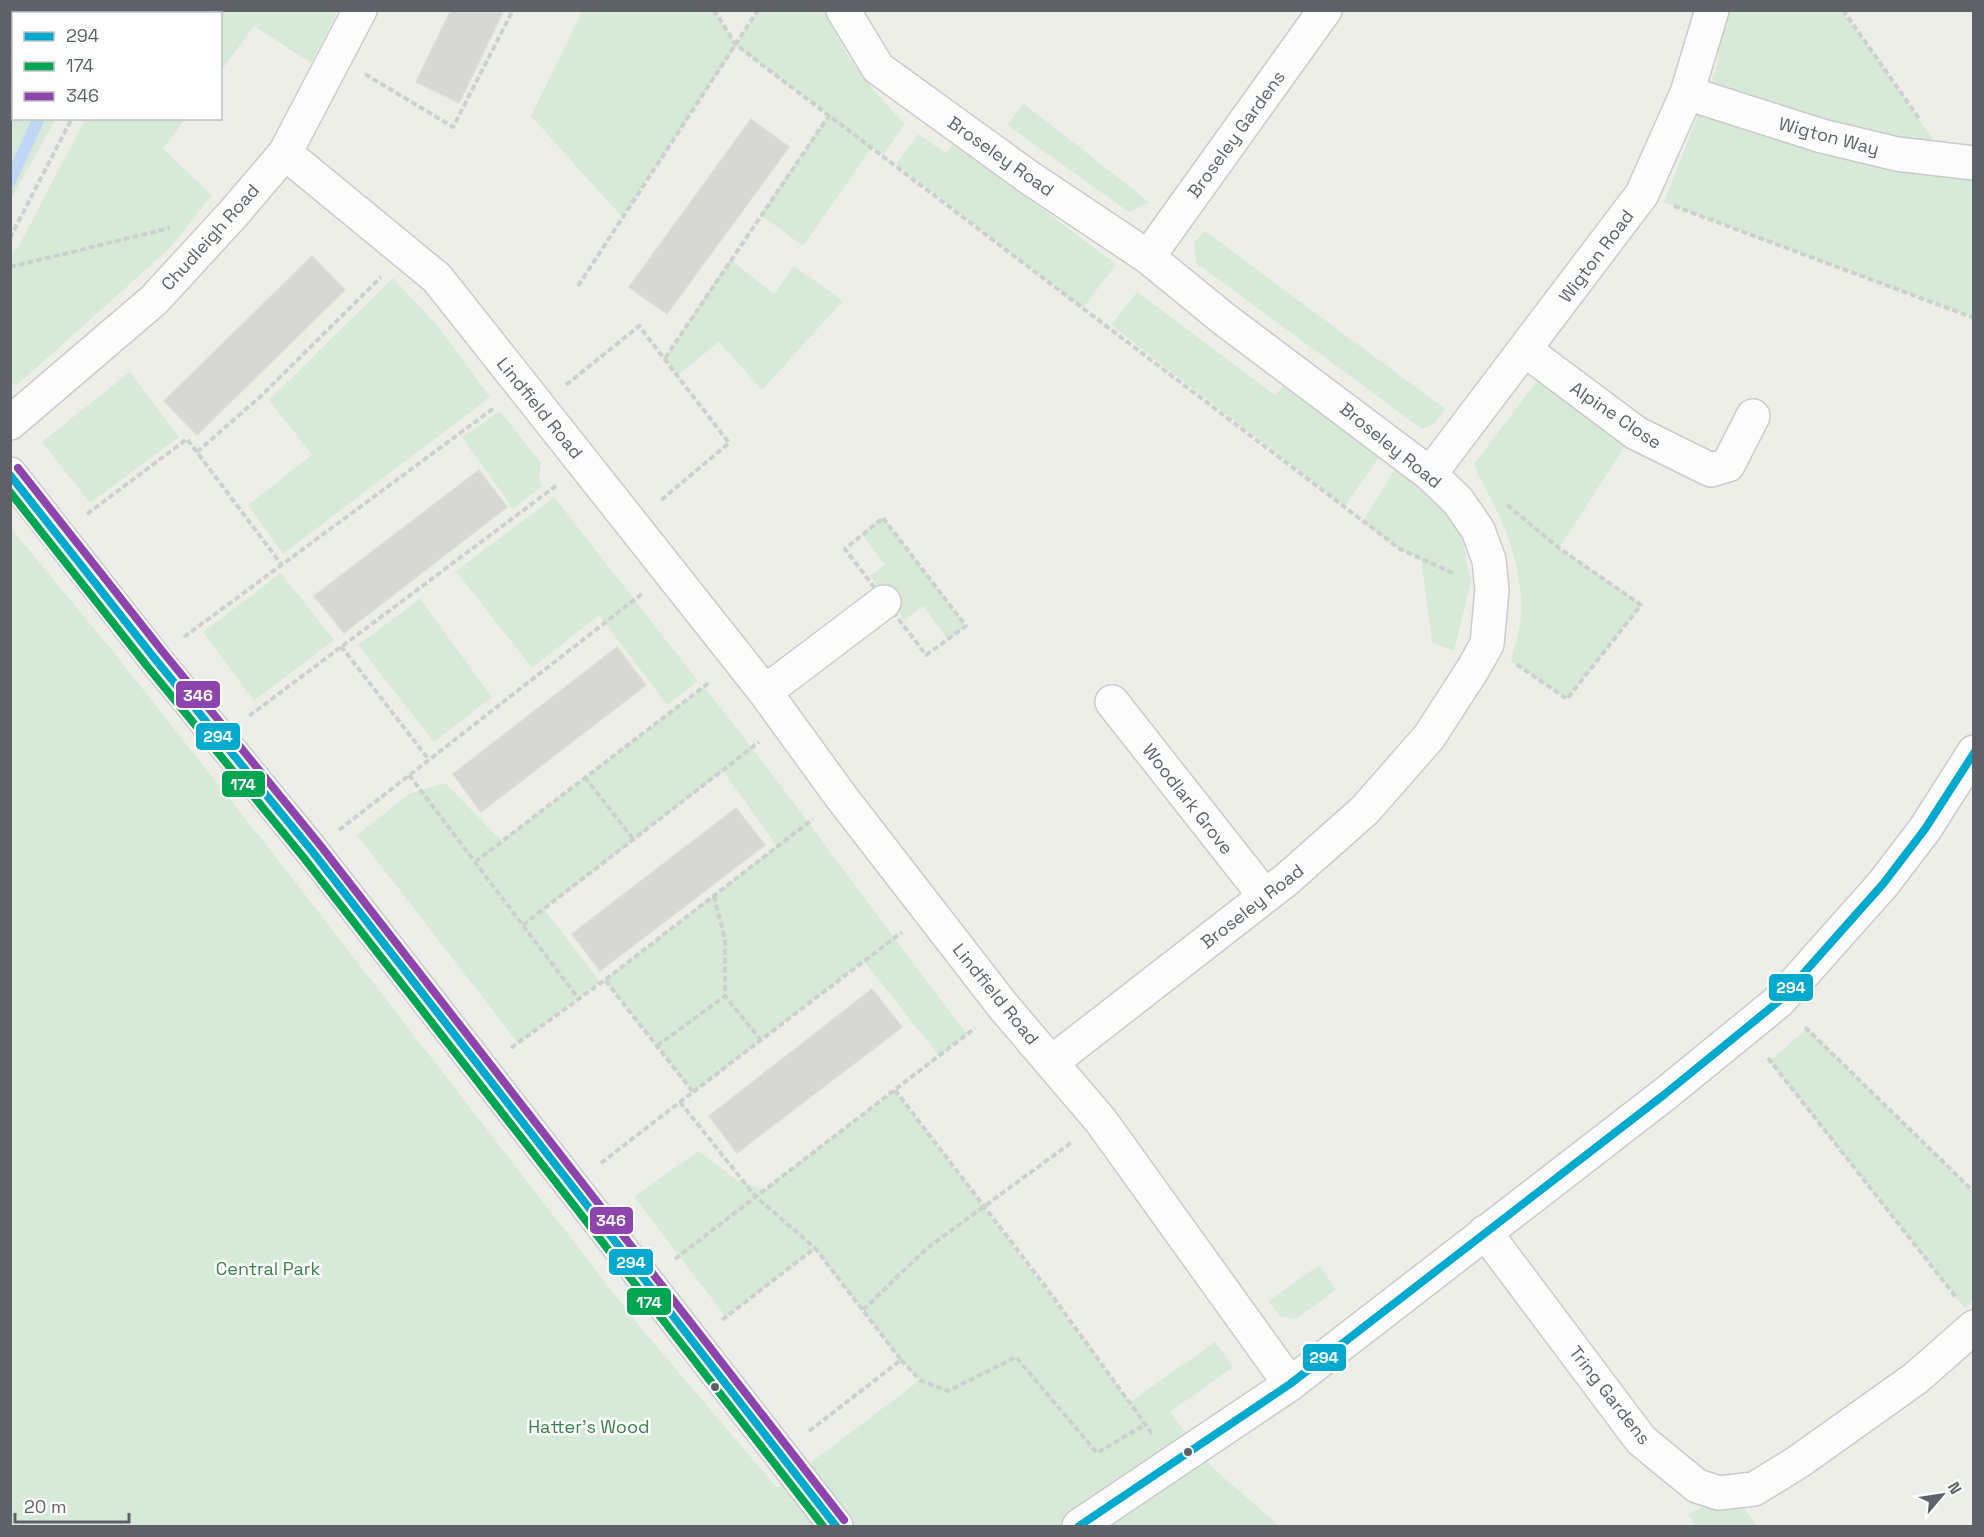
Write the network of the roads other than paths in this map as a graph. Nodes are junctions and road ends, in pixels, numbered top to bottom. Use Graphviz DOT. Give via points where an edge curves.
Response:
graph roads {
  1 [pos="360,10"];
  2 [pos="843,10"];
  3 [pos="1325,10"];
  4 [pos="1712,10"];
  5 [pos="1688,93"];
  6 [pos="285,153"];
  7 [pos="1960,161"];
  8 [pos="1148,257"];
  9 [pos="1525,350"];
  10 [pos="1753,416"];
  11 [pos="10,423"];
  12 [pos="10,474"];
  13 [pos="1430,474"];
  14 [pos="884,602"];
  15 [pos="765,692"];
  16 [pos="1112,702"];
  17 [pos="1974,752"];
  18 [pos="1265,896"];
  19 [pos="1052,1062"];
  20 [pos="1485,1232"];
  21 [pos="1974,1327"];
  22 [pos="1290,1384"];
  23 [pos="836,1527"];
  24 [pos="1079,1527"];
  1 -- 6 [label="street, Chudleigh Road"];
  2 -- 8 [label="street, Broseley Road" via="878,68 1027,176"];
  3 -- 8 [label="street, Broseley Gardens"];
  4 -- 5 [label="street, Wigton Road"];
  5 -- 7 [label="street, Wigton Way" via="1822,136 1897,154"];
  5 -- 9 [label="street, Wigton Road" via="1642,194"];
  6 -- 11 [label="street, Chudleigh Road" via="154,300"];
  6 -- 15 [label="street, Lindfield Road" via="437,278"];
  8 -- 13 [label="street, Broseley Road"];
  9 -- 10 [label="street, Alpine Close" via="1636,433 1711,470 1728,465"];
  9 -- 13 [label="street, Wigton Road"];
  12 -- 23 [label="street" via="312,851"];
  13 -- 18 [label="street, Broseley Road" via="1458,501 1478,530 1489,560 1492,590 1487,644 1429,737 1365,810"];
  14 -- 15 [label="street"];
  15 -- 19 [label="street, Lindfield Road" via="930,912"];
  16 -- 18 [label="street, Woodlark Grove"];
  17 -- 20 [label="street" via="1925,830 1884,884 1779,1001"];
  18 -- 19 [label="street, Broseley Road"];
  19 -- 22 [label="street, Lindfield Road" via="1101,1121"];
  20 -- 21 [label="street, Tring Gardens" via="1641,1440 1697,1486 1719,1493 1754,1489 1798,1462 1916,1378"];
  20 -- 22 [label="street"];
  22 -- 24 [label="street"];
}
